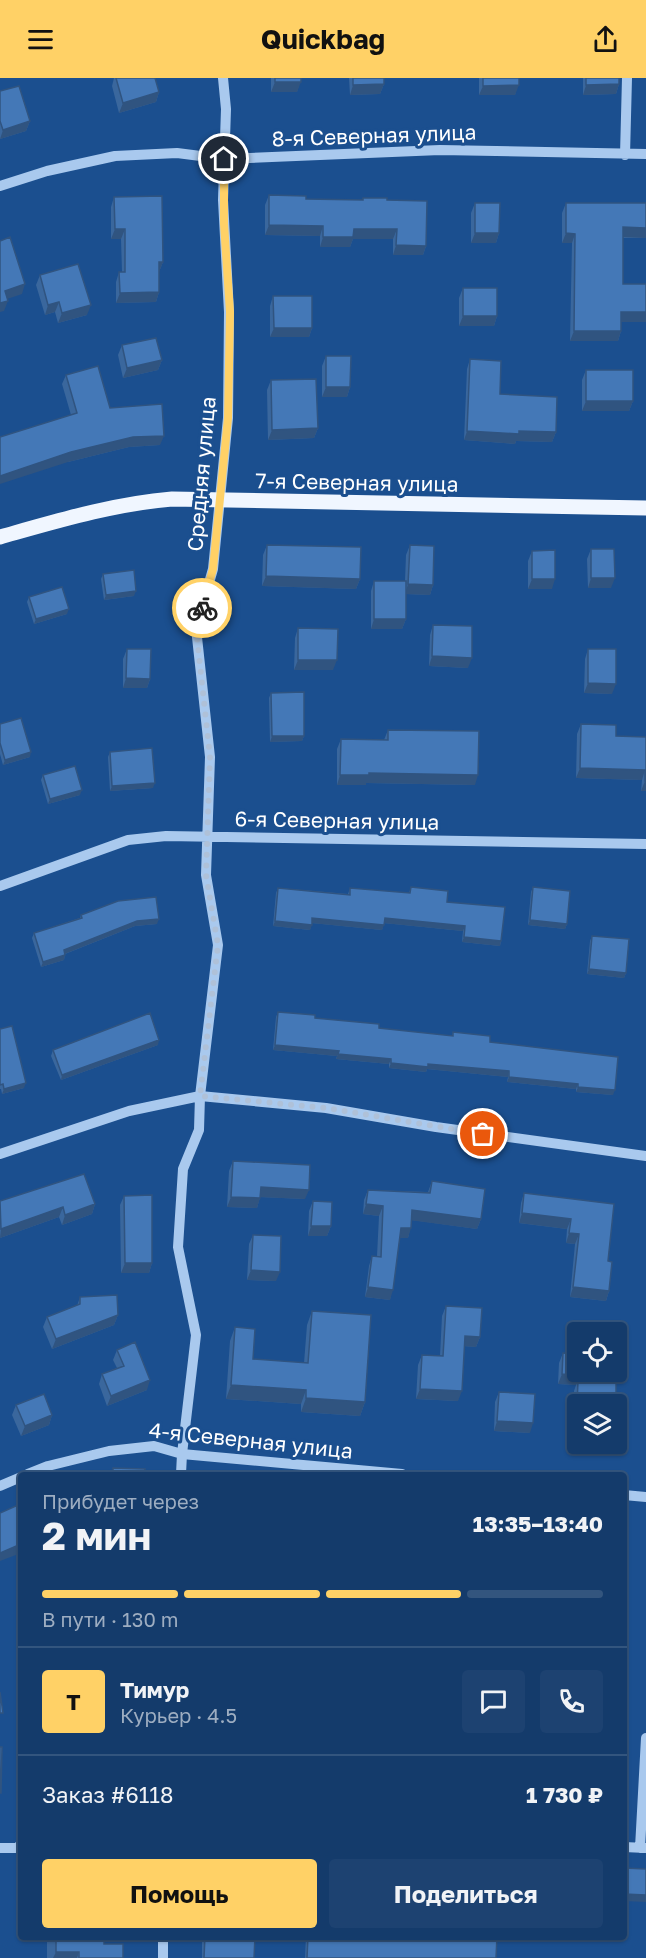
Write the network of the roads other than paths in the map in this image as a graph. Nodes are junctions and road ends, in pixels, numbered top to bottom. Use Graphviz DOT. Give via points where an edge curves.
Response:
graph roads {
  1 [pos="223,78"];
  2 [pos="627,78"];
  3 [pos="626,154"];
  4 [pos="646,154"];
  5 [pos="224,159"];
  6 [pos="0,186"];
  7 [pos="221,501"];
  8 [pos="646,508"];
  9 [pos="0,537"];
  10 [pos="208,837"];
  11 [pos="646,844"];
  12 [pos="0,886"];
  13 [pos="200,1096"];
  14 [pos="0,1154"];
  15 [pos="646,1156"];
  16 [pos="182,1454"];
  17 [pos="33,1472"];
  18 [pos="182,1472"];
  19 [pos="380,1472"];
  20 [pos="18,1478"];
  21 [pos="0,1486"];
  22 [pos="627,1495"];
  23 [pos="646,1497"];
  24 [pos="646,1738"];
  25 [pos="18,1847"];
  26 [pos="627,1847"];
  27 [pos="0,1848"];
  28 [pos="643,1848"];
  29 [pos="163,1940"];
  30 [pos="163,1958"];
  1 -- 5 [label="street, Средняя улица"];
  2 -- 3 [label="street"];
  3 -- 4 [label="street, 8-я Северная улица"];
  3 -- 5 [label="street, 8-я Северная улица" via="440,150"];
  5 -- 6 [label="street, 8-я Северная улица" via="177,153 115,156"];
  5 -- 7 [label="street, Средняя улица" via="230,312 228,418"];
  7 -- 8 [label="main road, 7-я Северная улица"];
  7 -- 9 [label="main road, 7-я Северная улица" via="140,502"];
  7 -- 10 [label="street, Средняя улица" via="213,569 196,628 210,757"];
  10 -- 11 [label="street, 6-я Северная улица"];
  10 -- 12 [label="street, 6-я Северная улица" via="128,840"];
  10 -- 13 [label="street, Средняя улица" via="206,875 218,945"];
  13 -- 14 [label="street" via="129,1111"];
  13 -- 15 [label="street" via="326,1108"];
  13 -- 16 [label="street, Средняя улица" via="199,1130 183,1169 178,1247 196,1335"];
  16 -- 17 [label="street, 4-я Северная улица" via="154,1446 109,1451"];
  16 -- 18 [label="street, Средняя улица"];
  16 -- 19 [label="street, 4-я Северная улица"];
  20 -- 21 [label="street"];
  22 -- 23 [label="street"];
  24 -- 28 [label="street"];
  25 -- 27 [label="street"];
  26 -- 28 [label="street"];
  29 -- 30 [label="street"];
}
